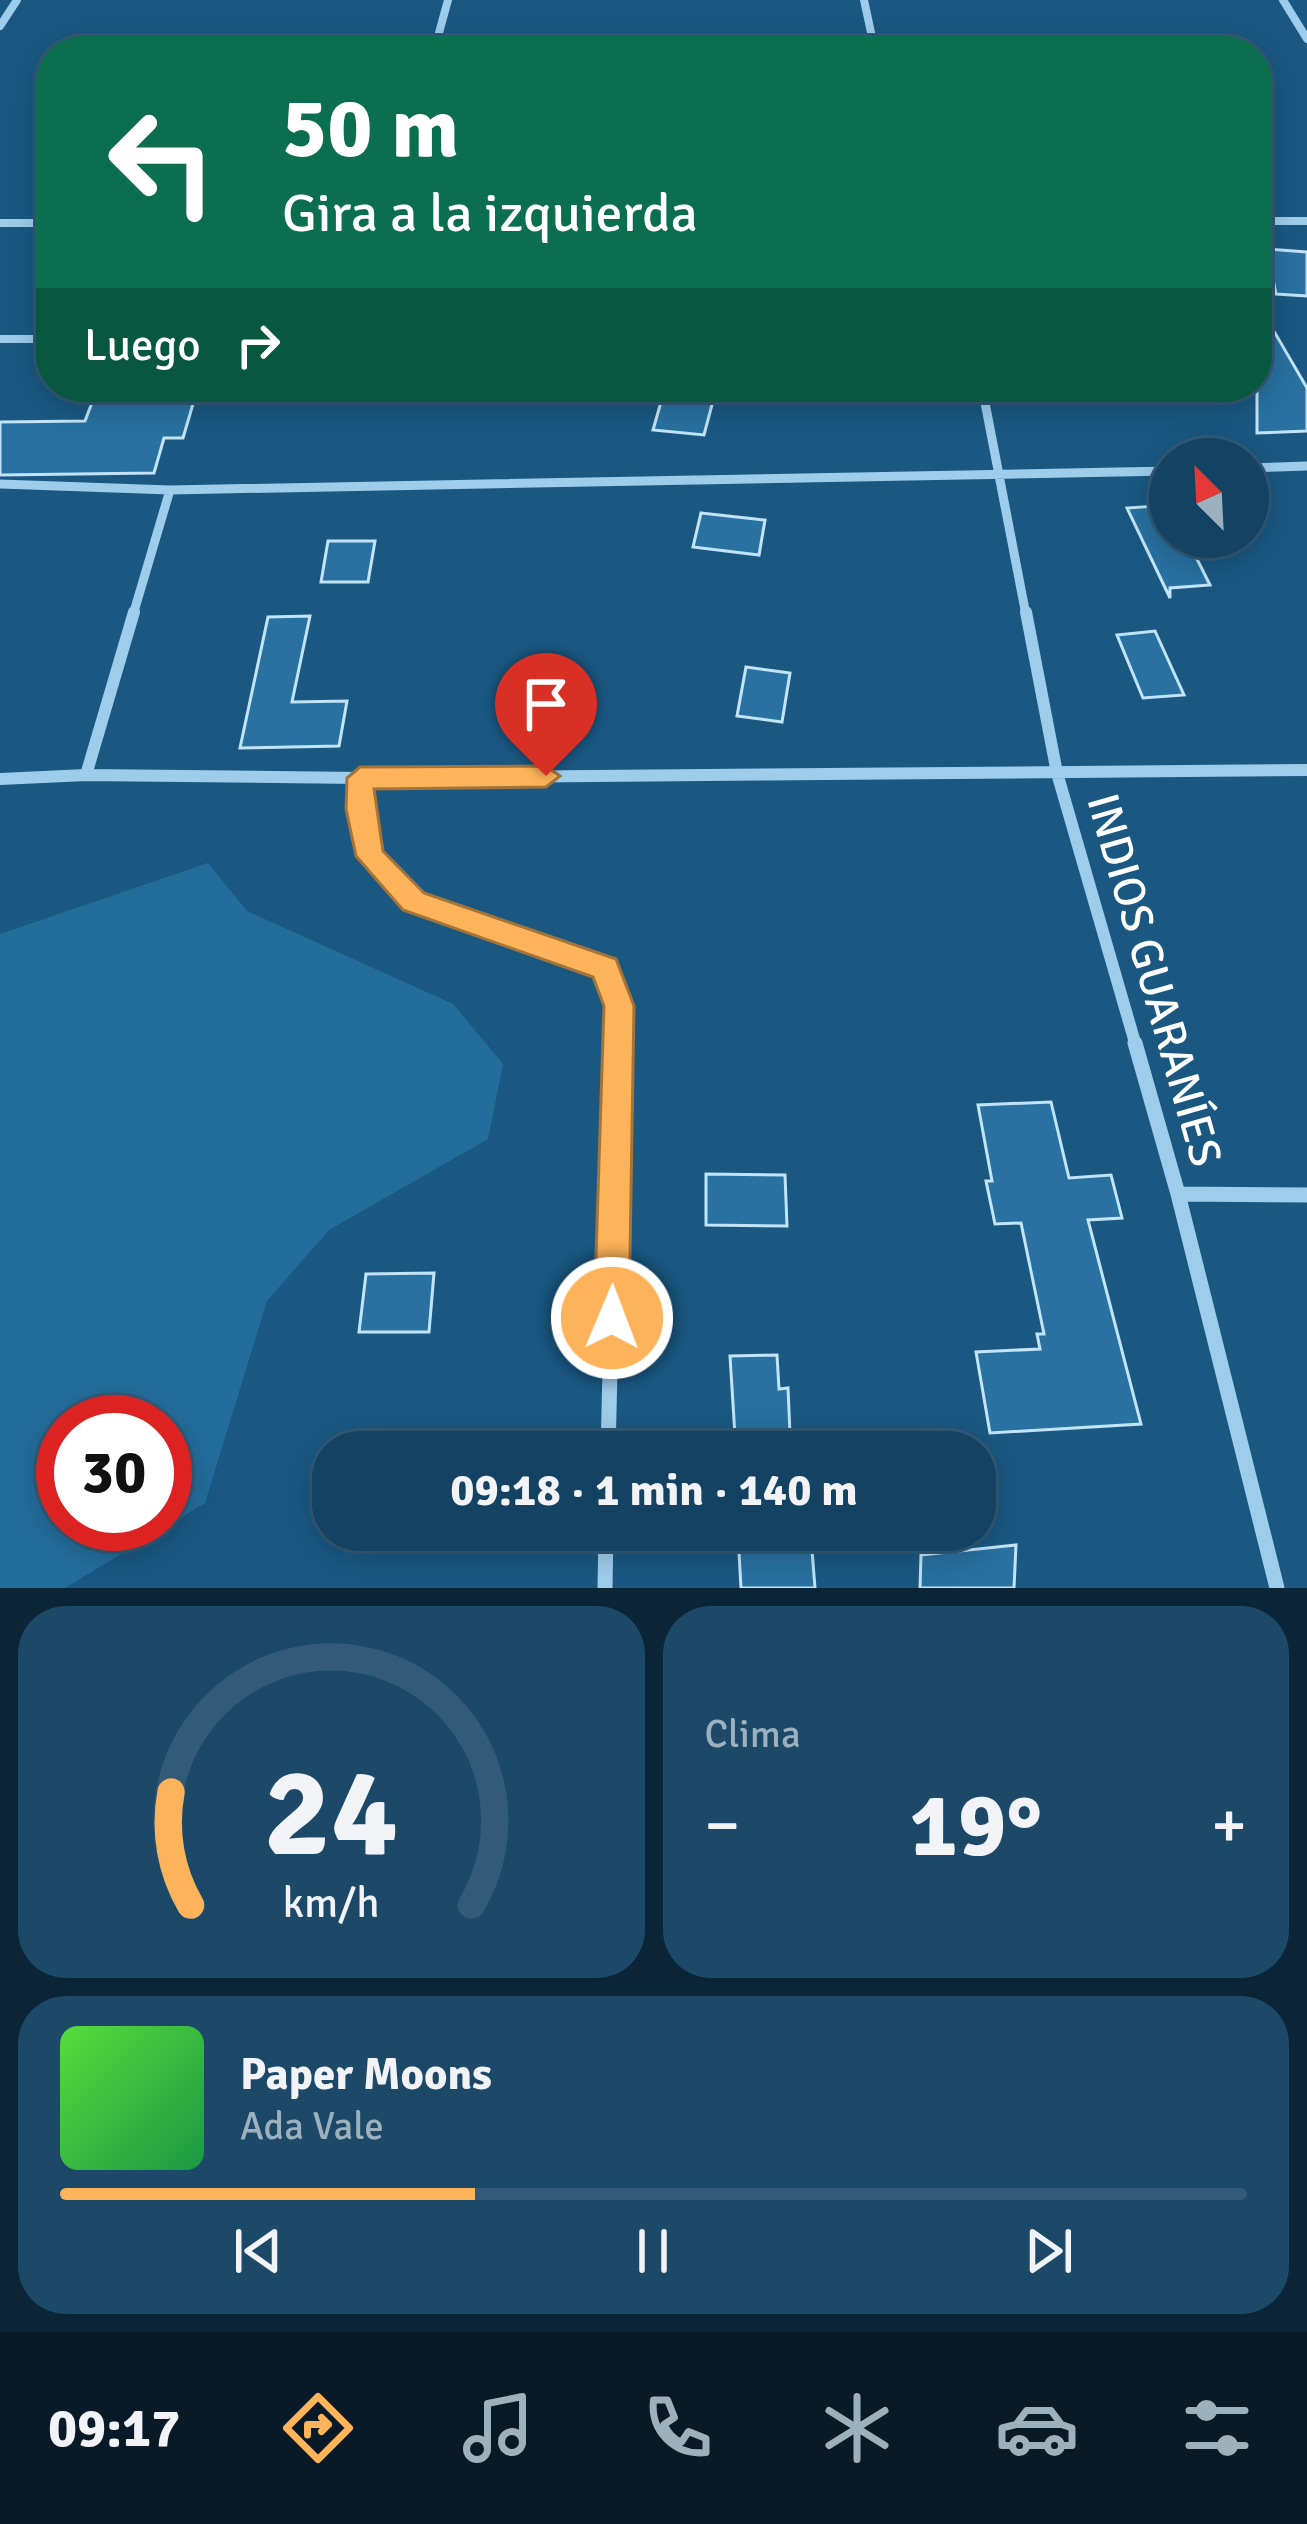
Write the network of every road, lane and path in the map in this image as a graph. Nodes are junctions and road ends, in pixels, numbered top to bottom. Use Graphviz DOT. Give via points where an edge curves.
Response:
graph roads {
  1 [pos="17,0"];
  2 [pos="448,0"];
  3 [pos="864,0"];
  4 [pos="1283,0"];
  5 [pos="0,26"];
  6 [pos="438,36"];
  7 [pos="872,36"];
  8 [pos="1307,39"];
  9 [pos="1272,221"];
  10 [pos="1307,221"];
  11 [pos="0,223"];
  12 [pos="36,223"];
  13 [pos="0,338"];
  14 [pos="36,338"];
  15 [pos="985,402"];
  16 [pos="1307,466"];
  17 [pos="1269,467"];
  18 [pos="1149,472"];
  19 [pos="999,477"];
  20 [pos="0,484"];
  21 [pos="170,490"];
  22 [pos="1307,770"];
  23 [pos="1058,773"];
  24 [pos="86,775"];
  25 [pos="360,778"];
  26 [pos="0,779"];
  27 [pos="1178,1194"];
  28 [pos="1307,1195"];
  29 [pos="609,1431"];
  30 [pos="606,1551"];
  31 [pos="605,1588"];
  32 [pos="1277,1588"];
  1 -- 5 [label="street"];
  2 -- 6 [label="street"];
  3 -- 7 [label="street"];
  4 -- 8 [label="street"];
  9 -- 10 [label="street"];
  11 -- 12 [label="street"];
  13 -- 14 [label="lane"];
  15 -- 19 [label="street, INDIOS GUARANÍES"];
  16 -- 17 [label="street"];
  18 -- 19 [label="street"];
  19 -- 21 [label="street"];
  19 -- 23 [label="street, INDIOS GUARANÍES"];
  20 -- 21 [label="street"];
  21 -- 24 [label="street"];
  22 -- 23 [label="street"];
  23 -- 25 [label="street"];
  23 -- 27 [label="street, INDIOS GUARANÍES"];
  24 -- 25 [label="street"];
  24 -- 26 [label="street"];
  25 -- 29 [label="street" via="370,856 414,902 605,968 619,1006"];
  27 -- 28 [label="street"];
  27 -- 32 [label="street, INDIOS GUARANÍES"];
  30 -- 31 [label="street"];
}
